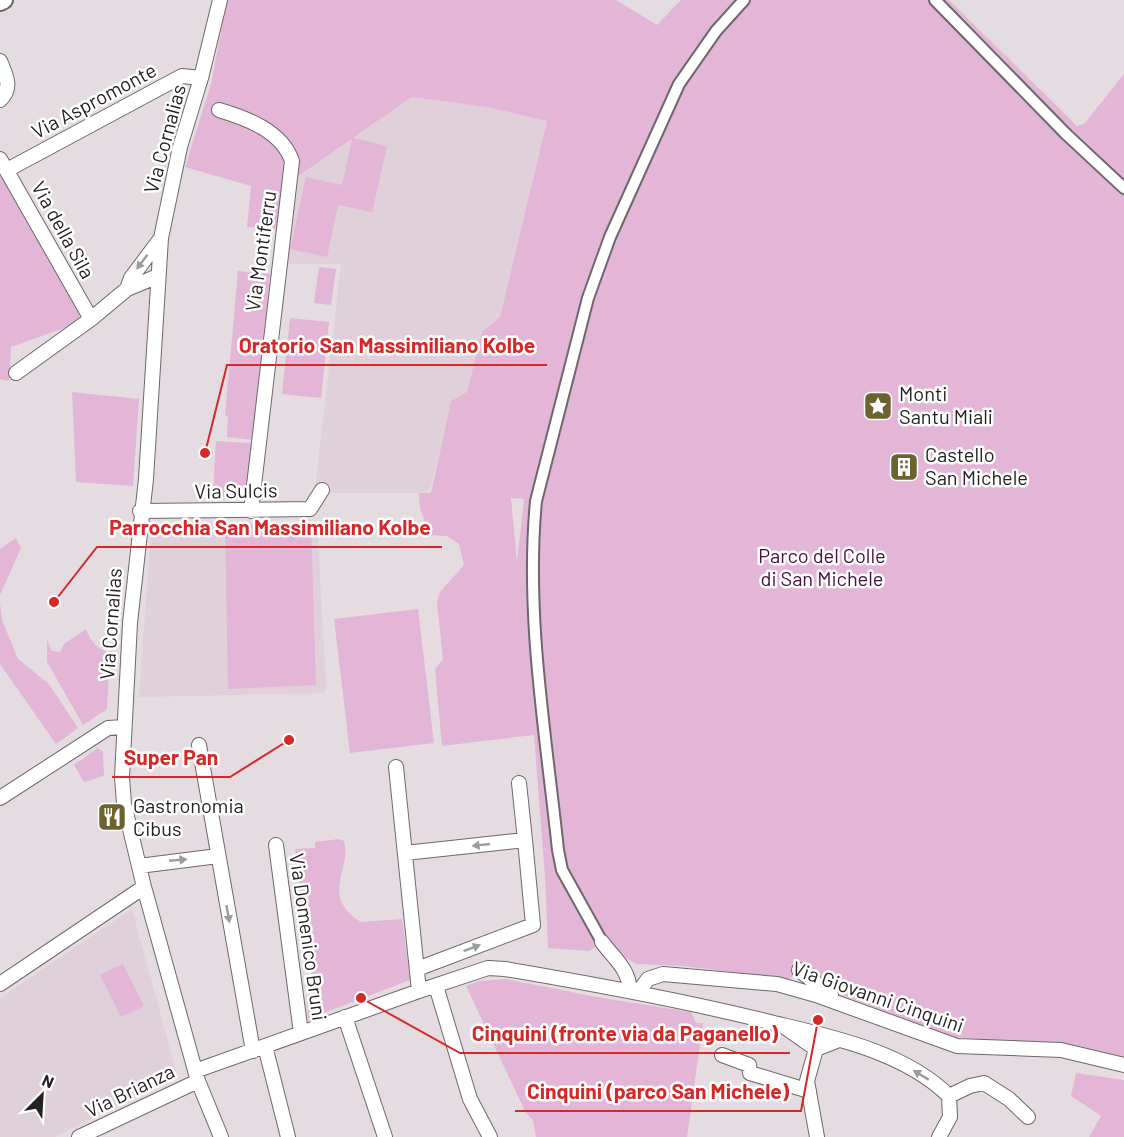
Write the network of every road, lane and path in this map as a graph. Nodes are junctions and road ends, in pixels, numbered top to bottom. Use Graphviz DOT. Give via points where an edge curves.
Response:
graph roads {
  1 [pos="4,0"];
  2 [pos="220,0"];
  3 [pos="744,0"];
  4 [pos="935,0"];
  5 [pos="0,2"];
  6 [pos="0,61"];
  7 [pos="201,78"];
  8 [pos="0,100"];
  9 [pos="219,110"];
  10 [pos="4,165"];
  11 [pos="1124,188"];
  12 [pos="161,238"];
  13 [pos="158,276"];
  14 [pos="127,289"];
  15 [pos="91,319"];
  16 [pos="16,373"];
  17 [pos="322,490"];
  18 [pos="140,511"];
  19 [pos="251,511"];
  20 [pos="124,727"];
  21 [pos="199,745"];
  22 [pos="396,767"];
  23 [pos="519,783"];
  24 [pos="0,798"];
  25 [pos="525,840"];
  26 [pos="276,845"];
  27 [pos="405,853"];
  28 [pos="218,856"];
  29 [pos="139,866"];
  30 [pos="144,887"];
  31 [pos="602,942"];
  32 [pos="616,962"];
  33 [pos="417,969"];
  34 [pos="799,970"];
  35 [pos="660,974"];
  36 [pos="690,975"];
  37 [pos="0,984"];
  38 [pos="436,986"];
  39 [pos="612,987"];
  40 [pos="419,991"];
  41 [pos="634,991"];
  42 [pos="656,994"];
  43 [pos="672,998"];
  44 [pos="845,1005"];
  45 [pos="345,1017"];
  46 [pos="777,1023"];
  47 [pos="301,1033"];
  48 [pos="840,1040"];
  49 [pos="259,1048"];
  50 [pos="816,1049"];
  51 [pos="722,1055"];
  52 [pos="1124,1065"];
  53 [pos="196,1076"];
  54 [pos="808,1091"];
  55 [pos="949,1096"];
  56 [pos="1028,1118"];
  57 [pos="79,1137"];
  58 [pos="221,1137"];
  59 [pos="288,1137"];
  60 [pos="385,1137"];
  61 [pos="490,1137"];
  62 [pos="817,1137"];
  63 [pos="939,1137"];
  1 -- 5 [label="street"];
  2 -- 7 [label="street, Via Cornalias"];
  3 -- 31 [label="street" via="716,31 679,84 610,237 588,298 537,501 534,610 558,850 569,886"];
  4 -- 11 [label="street" via="1066,135"];
  6 -- 8 [label="street" via="8,79"];
  7 -- 10 [label="street, Via Aspromonte" via="182,76"];
  7 -- 12 [label="street, Via Cornalias" via="180,147"];
  9 -- 19 [label="street, Via Montiferru" via="256,123 285,149 292,161"];
  10 -- 15 [label="street, Via della Sila"];
  12 -- 13 [label="street, Via Cornalias"];
  12 -- 14 [label="street, one-way" via="130,278"];
  13 -- 14 [label="street"];
  13 -- 18 [label="street, Via Cornalias" via="146,479"];
  14 -- 15 [label="street"];
  15 -- 16 [label="street"];
  17 -- 19 [label="street, Via Sulcis" via="310,509"];
  18 -- 19 [label="street, Via Sulcis"];
  18 -- 20 [label="street, Via Cornalias"];
  20 -- 24 [label="street" via="108,728"];
  20 -- 29 [label="street, Via Cornalias" via="124,804"];
  21 -- 28 [label="street"];
  22 -- 27 [label="street"];
  23 -- 25 [label="street"];
  25 -- 27 [label="street, one-way"];
  33 -- 25 [label="street, one-way" via="533,925"];
  26 -- 47 [label="street, Via Domenico Bruni"];
  27 -- 33 [label="street"];
  29 -- 28 [label="street, one-way"];
  28 -- 49 [label="street, one-way"];
  29 -- 30 [label="street, Via Cornalias"];
  30 -- 37 [label="street"];
  30 -- 53 [label="street, Via Cornalias"];
  31 -- 32 [label="street"];
  32 -- 39 [label="street"];
  32 -- 41 [label="street"];
  33 -- 40 [label="street"];
  34 -- 44 [label="street"];
  35 -- 36 [label="street, Via Giovanni Cinquini"];
  35 -- 41 [label="street"];
  35 -- 42 [label="street"];
  36 -- 43 [label="street" via="679,979"];
  36 -- 44 [label="street, Via Giovanni Cinquini" via="777,984"];
  38 -- 39 [label="street" via="488,968"];
  38 -- 40 [label="street"];
  38 -- 61 [label="street" via="470,1099"];
  39 -- 41 [label="street"];
  40 -- 45 [label="street"];
  41 -- 42 [label="street"];
  42 -- 43 [label="street"];
  43 -- 46 [label="street"];
  44 -- 52 [label="street, Via Giovanni Cinquini" via="957,1047 1061,1050"];
  45 -- 47 [label="street"];
  45 -- 60 [label="street"];
  46 -- 48 [label="street"];
  46 -- 50 [label="street"];
  47 -- 49 [label="street"];
  48 -- 50 [label="street"];
  55 -- 48 [label="street, one-way" via="937,1084 902,1064"];
  49 -- 53 [label="street"];
  49 -- 59 [label="street"];
  50 -- 54 [label="street"];
  51 -- 54 [label="street" via="749,1065 750,1073"];
  53 -- 57 [label="street, Via Brianza"];
  53 -- 58 [label="street, Via Cornalias"];
  54 -- 62 [label="street"];
  55 -- 56 [label="street" via="984,1083 1009,1099"];
  55 -- 63 [label="street" via="950,1117"];
}
